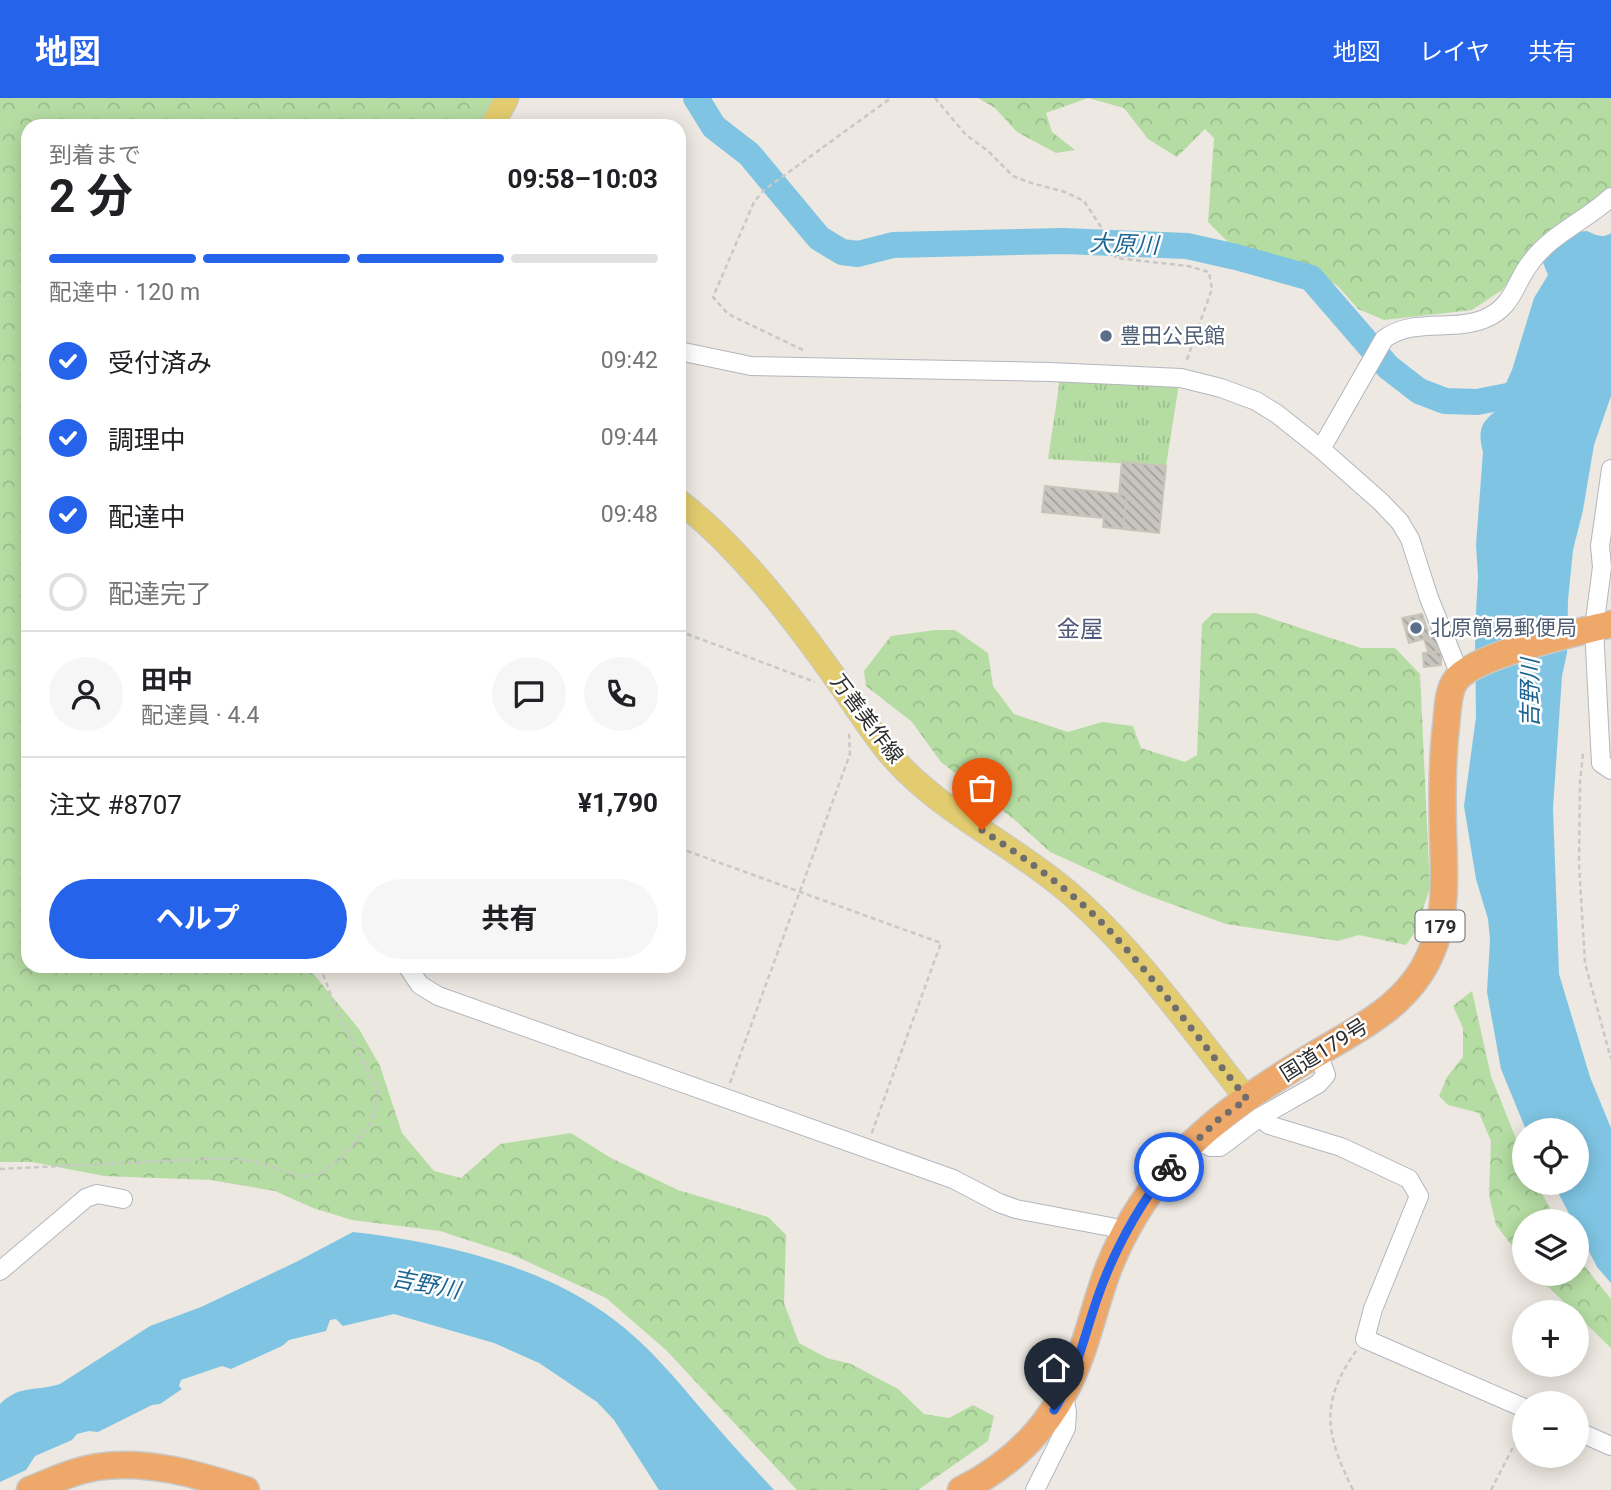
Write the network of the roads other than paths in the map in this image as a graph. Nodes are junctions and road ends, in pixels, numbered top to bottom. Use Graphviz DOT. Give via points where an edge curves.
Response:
graph roads {
  1 [pos="507,98"];
  2 [pos="496,119"];
  3 [pos="1611,197"];
  4 [pos="686,352"];
  5 [pos="1321,449"];
  6 [pos="1611,469"];
  7 [pos="686,508"];
  8 [pos="1593,629"];
  9 [pos="1465,672"];
  10 [pos="1611,770"];
  11 [pos="412,973"];
  12 [pos="1253,1108"];
  13 [pos="123,1199"];
  14 [pos="1125,1233"];
  15 [pos="0,1271"];
  16 [pos="1064,1395"];
  17 [pos="1512,1403"];
  18 [pos="1589,1436"];
  19 [pos="1611,1446"];
  20 [pos="30,1490"];
  21 [pos="246,1490"];
  22 [pos="961,1490"];
  23 [pos="1035,1490"];
  1 -- 2 [label="main road"];
  3 -- 5 [label="street" via="1542,249 1499,311 1482,320 1410,327 1384,339"];
  4 -- 5 [label="street" via="751,366 1181,378 1256,401"];
  5 -- 9 [label="street" via="1400,522 1429,598"];
  6 -- 8 [label="street"];
  7 -- 12 [label="main road, 万善美作線" via="791,618 894,760 939,801 1026,859 1107,928"];
  8 -- 9 [label="highway" via="1492,658"];
  8 -- 10 [label="street" via="1601,763"];
  9 -- 12 [label="highway, 国道179号 / 179" via="1449,695 1442,755 1445,892 1441,925 1430,956 1398,1002 1318,1053"];
  11 -- 14 [label="street" via="420,985 438,996 953,1179 999,1203"];
  12 -- 14 [label="highway, 国道179号 / 179" via="1219,1119 1169,1168"];
  12 -- 17 [label="street" via="1269,1125 1340,1147 1409,1179 1417,1188 1419,1196 1364,1339"];
  13 -- 15 [label="street" via="97,1194 86,1198"];
  14 -- 16 [label="highway, 国道179号 / 179"];
  16 -- 22 [label="highway, 国道179号 / 179" via="1022,1449"];
  16 -- 23 [label="street" via="1066,1428"];
  18 -- 19 [label="street"];
  20 -- 21 [label="highway" via="67,1474 135,1466 176,1470"];
}
